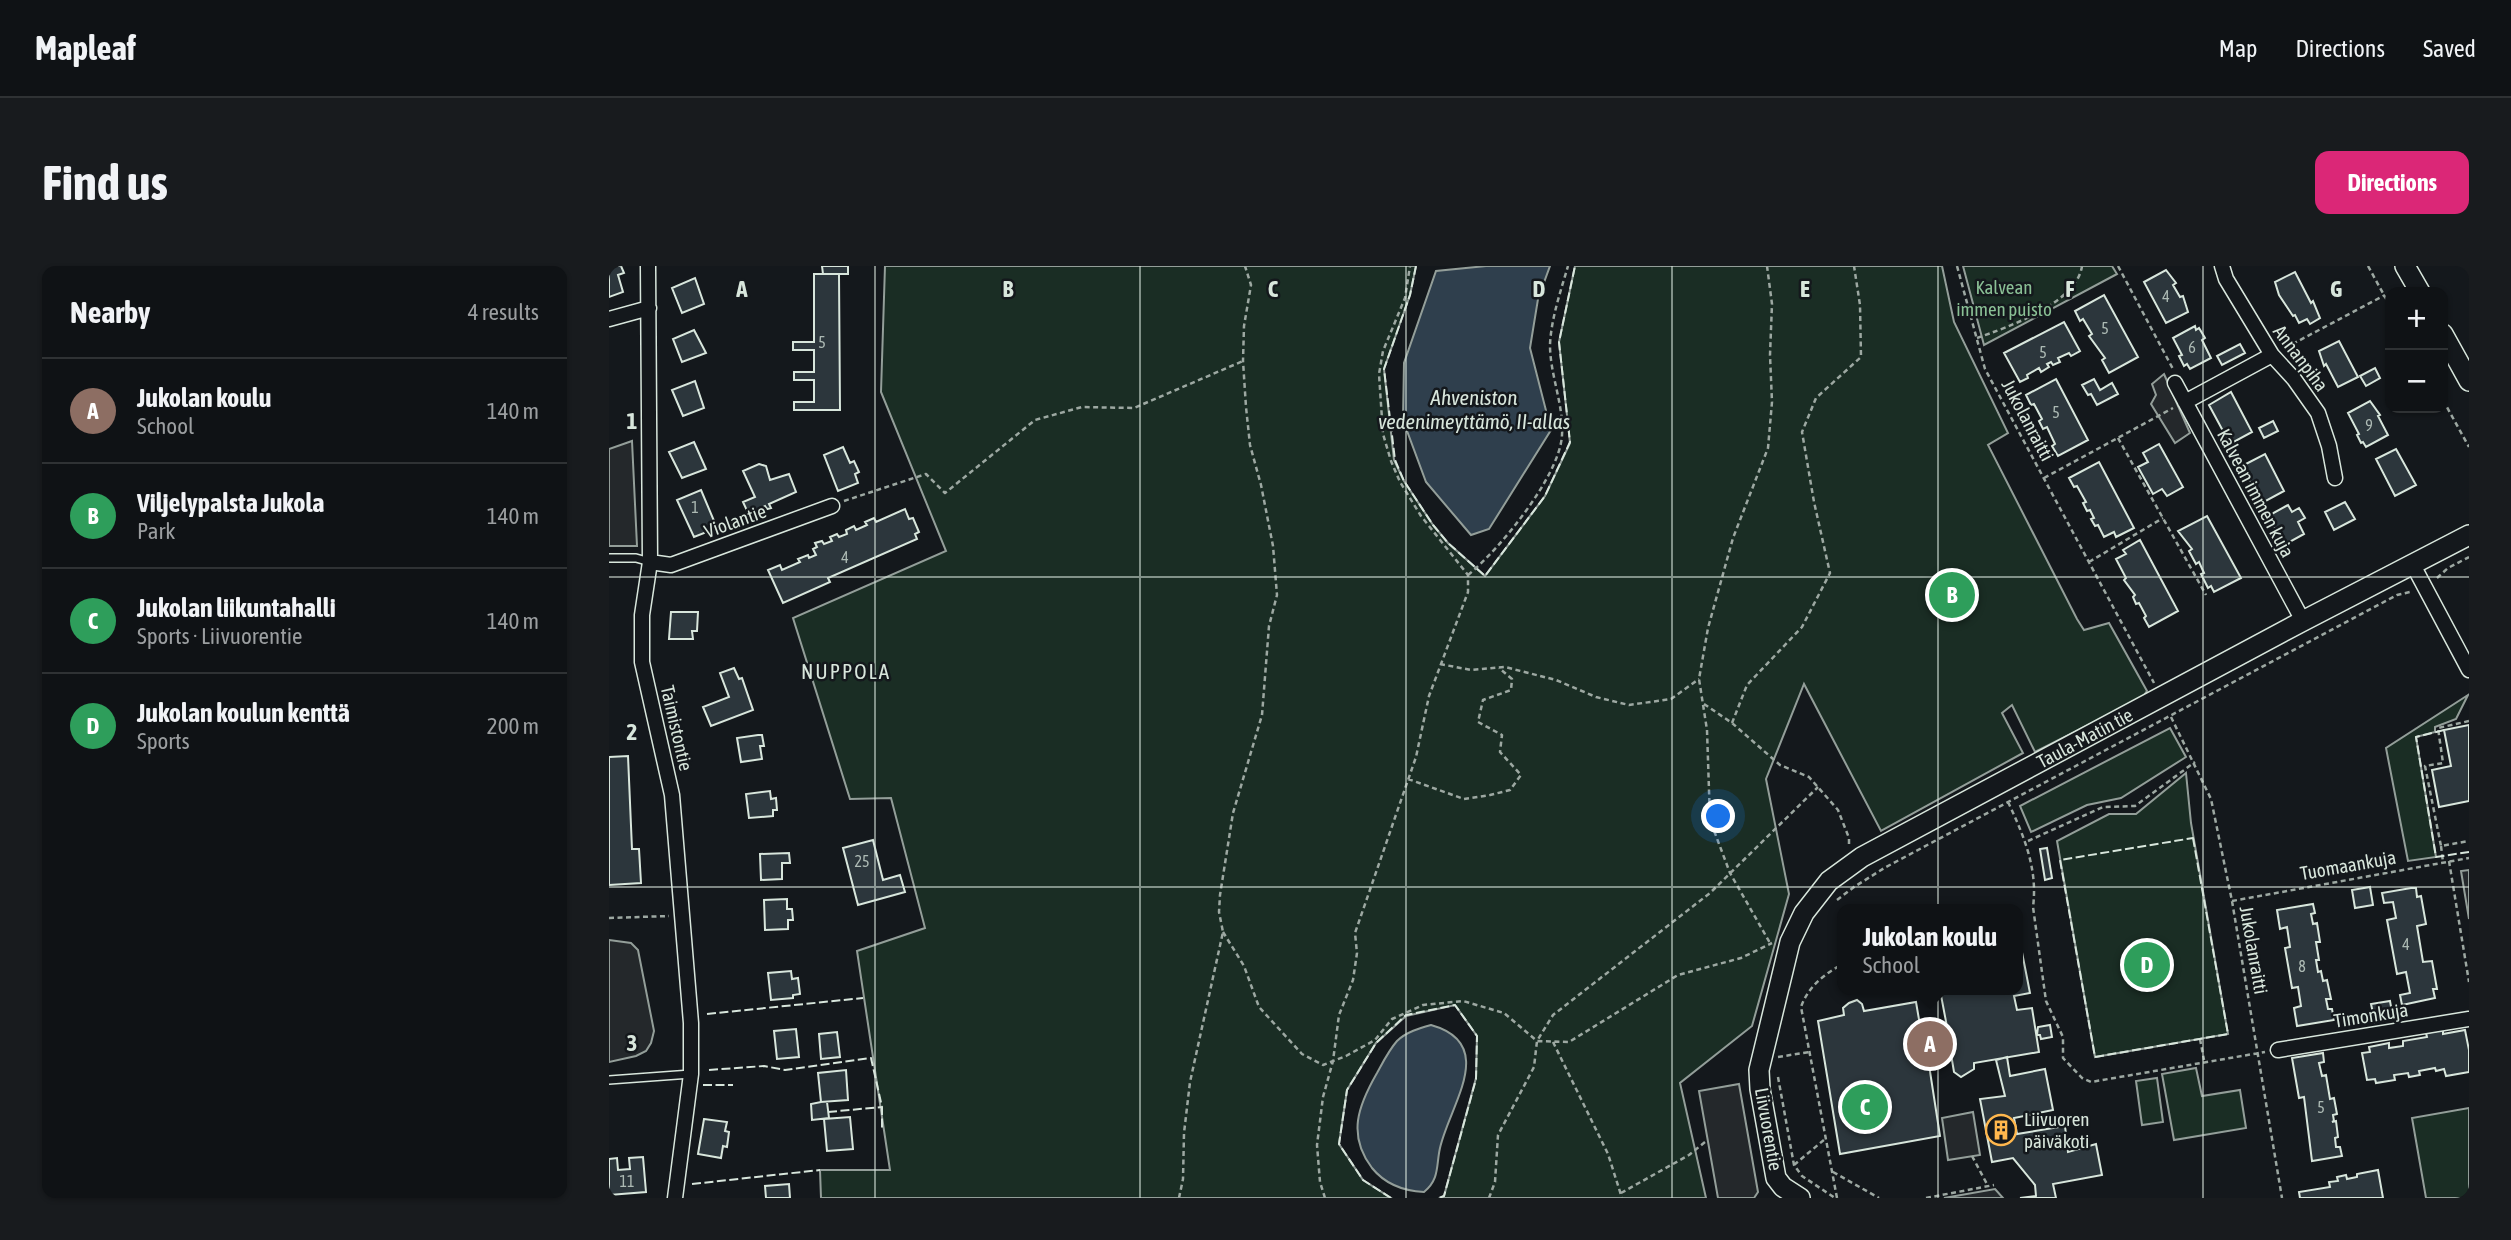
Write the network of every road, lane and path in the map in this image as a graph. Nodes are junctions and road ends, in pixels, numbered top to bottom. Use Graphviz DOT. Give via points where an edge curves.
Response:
graph roads {
  1 [pos="648,266"];
  2 [pos="1245,266"];
  3 [pos="1410,266"];
  4 [pos="1568,266"];
  5 [pos="1767,266"];
  6 [pos="1854,266"];
  7 [pos="1957,266"];
  8 [pos="2082,266"];
  9 [pos="2118,266"];
  10 [pos="2222,266"];
  11 [pos="2368,266"];
  12 [pos="2405,266"];
  13 [pos="2417,287"];
  14 [pos="2385,295"];
  15 [pos="649,308"];
  16 [pos="609,319"];
  17 [pos="1976,338"];
  18 [pos="2448,343"];
  19 [pos="2272,355"];
  20 [pos="1243,361"];
  21 [pos="2469,381"];
  22 [pos="2175,383"];
  23 [pos="2185,402"];
  24 [pos="2448,409"];
  25 [pos="2118,438"];
  26 [pos="2469,447"];
  27 [pos="2044,478"];
  28 [pos="2336,478"];
  29 [pos="832,506"];
  30 [pos="2163,518"];
  31 [pos="2469,535"];
  32 [pos="2469,557"];
  33 [pos="609,558"];
  34 [pos="650,562"];
  35 [pos="2089,562"];
  36 [pos="2413,565"];
  37 [pos="1468,575"];
  38 [pos="2425,588"];
  39 [pos="2206,595"];
  40 [pos="2303,621"];
  41 [pos="1440,664"];
  42 [pos="1499,668"];
  43 [pos="2469,670"];
  44 [pos="1699,680"];
  45 [pos="2157,689"];
  46 [pos="1703,704"];
  47 [pos="2171,716"];
  48 [pos="2469,721"];
  49 [pos="1733,723"];
  50 [pos="2195,762"];
  51 [pos="1409,779"];
  52 [pos="1818,787"];
  53 [pos="2008,802"];
  54 [pos="2469,841"];
  55 [pos="2027,842"];
  56 [pos="2441,846"];
  57 [pos="2469,858"];
  58 [pos="2449,861"];
  59 [pos="2443,862"];
  60 [pos="1848,866"];
  61 [pos="1730,873"];
  62 [pos="2231,901"];
  63 [pos="1832,905"];
  64 [pos="681,916"];
  65 [pos="609,918"];
  66 [pos="1223,932"];
  67 [pos="1790,942"];
  68 [pos="1770,943"];
  69 [pos="1837,967"];
  70 [pos="2469,982"];
  71 [pos="1775,1008"];
  72 [pos="2469,1018"];
  73 [pos="2200,1039"];
  74 [pos="1537,1041"];
  75 [pos="1553,1041"];
  76 [pos="1777,1050"];
  77 [pos="2278,1050"];
  78 [pos="1809,1052"];
  79 [pos="2257,1053"];
  80 [pos="1776,1058"];
  81 [pos="1333,1061"];
  82 [pos="2204,1061"];
  83 [pos="1776,1064"];
  84 [pos="691,1074"];
  85 [pos="1777,1074"];
  86 [pos="609,1080"];
  87 [pos="1825,1139"];
  88 [pos="1705,1142"];
  89 [pos="1972,1156"];
  90 [pos="1794,1165"];
  91 [pos="1832,1172"];
  92 [pos="1994,1185"];
  93 [pos="1987,1186"];
  94 [pos="1621,1193"];
  95 [pos="675,1198"];
  96 [pos="1179,1198"];
  97 [pos="1325,1198"];
  98 [pos="1489,1198"];
  99 [pos="1622,1198"];
  100 [pos="1800,1198"];
  101 [pos="1836,1198"];
  102 [pos="1879,1198"];
  103 [pos="1926,1198"];
  104 [pos="2282,1198"];
  1 -- 15 [label="street, Taimistontie"];
  2 -- 20 [label="path" via="1251,285"];
  3 -- 37 [label="path" via="1405,298 1383,351 1379,374 1383,434 1400,482"];
  4 -- 37 [label="path" via="1550,345 1562,434 1559,454 1512,530"];
  5 -- 44 [label="path" via="1772,304 1768,448 1733,538"];
  6 -- 49 [label="path" via="1861,357 1816,398 1802,432 1830,573 1802,627 1747,685"];
  7 -- 17 [label="path, Jukolanraitti"];
  8 -- 17 [label="path" via="2071,289 2052,303"];
  9 -- 22 [label="path" via="2173,370"];
  10 -- 19 [label="street, Annanpiha"];
  11 -- 14 [label="path"];
  12 -- 13 [label="street"];
  14 -- 19 [label="path"];
  15 -- 16 [label="street"];
  15 -- 34 [label="street, Taimistontie"];
  17 -- 27 [label="path, Jukolanraitti" via="1985,369"];
  18 -- 21 [label="street"];
  19 -- 23 [label="street"];
  19 -- 28 [label="street, Annanpiha" via="2318,413"];
  20 -- 29 [label="path" via="1134,408 1082,407 1035,420 945,492 926,474"];
  20 -- 66 [label="path" via="1249,445 1273,546 1277,595 1269,626 1262,715 1233,813 1220,895"];
  22 -- 23 [label="street, Kalvean immen kuja"];
  23 -- 25 [label="path"];
  23 -- 40 [label="street, Kalvean immen kuja"];
  24 -- 26 [label="path"];
  25 -- 27 [label="path"];
  25 -- 30 [label="path"];
  27 -- 35 [label="path, Jukolanraitti"];
  29 -- 34 [label="street, Violantie" via="671,565"];
  30 -- 35 [label="path"];
  30 -- 39 [label="path"];
  31 -- 36 [label="street, Taula-Matin tie"];
  32 -- 38 [label="path"];
  33 -- 34 [label="lane"];
  34 -- 64 [label="street, Taimistontie" via="642,615 642,662 672,795"];
  35 -- 45 [label="path, Jukolanraitti"];
  36 -- 38 [label="street"];
  36 -- 40 [label="street, Taula-Matin tie"];
  37 -- 41 [label="path" via="1468,592"];
  38 -- 43 [label="street"];
  38 -- 47 [label="path" via="2397,596"];
  40 -- 60 [label="street, Taula-Matin tie"];
  41 -- 42 [label="path" via="1471,670"];
  41 -- 51 [label="path"];
  42 -- 44 [label="path" via="1556,680 1629,705 1671,699"];
  42 -- 51 [label="path" via="1512,679 1511,690 1483,699 1478,722 1502,735 1500,752 1521,775 1510,790 1464,799"];
  44 -- 46 [label="path"];
  46 -- 49 [label="path"];
  46 -- 61 [label="path" via="1710,820"];
  47 -- 50 [label="path, Jukolanraitti"];
  47 -- 53 [label="path"];
  48 -- 56 [label="path" via="2438,728 2443,763 2425,766"];
  49 -- 52 [label="path" via="1780,765 1809,776"];
  50 -- 55 [label="path" via="2135,806 2103,807"];
  50 -- 62 [label="path, Jukolanraitti" via="2211,799"];
  51 -- 81 [label="path" via="1355,933 1353,980 1339,1015"];
  52 -- 60 [label="path" via="1838,810 1849,838"];
  52 -- 61 [label="path"];
  53 -- 55 [label="path"];
  53 -- 63 [label="path" via="1887,867"];
  54 -- 56 [label="path"];
  55 -- 82 [label="path" via="2046,1001 2063,1037 2063,1058 2091,1082"];
  56 -- 59 [label="path"];
  57 -- 58 [label="path, Tuomaankuja"];
  58 -- 59 [label="path, Tuomaankuja"];
  58 -- 70 [label="path"];
  59 -- 62 [label="path, Tuomaankuja"];
  60 -- 67 [label="street, Taula-Matin tie" via="1829,881 1804,913"];
  61 -- 68 [label="path"];
  61 -- 74 [label="path" via="1553,1015"];
  62 -- 79 [label="path, Jukolanraitti"];
  64 -- 65 [label="path"];
  64 -- 84 [label="street, Taimistontie"];
  66 -- 81 [label="path" via="1244,966 1259,1007 1302,1054 1323,1065"];
  66 -- 96 [label="path" via="1190,1082"];
  67 -- 68 [label="path"];
  67 -- 71 [label="street, Taula-Matin tie"];
  68 -- 75 [label="path" via="1741,958 1678,975 1569,1042"];
  69 -- 78 [label="path" via="1824,974 1801,1007"];
  71 -- 100 [label="street, Liivuorentie" via="1759,1070 1760,1089 1776,1178"];
  72 -- 77 [label="street, Timonkuja"];
  73 -- 82 [label="path"];
  74 -- 75 [label="path"];
  74 -- 81 [label="path" via="1504,1013 1463,1001 1423,1005 1392,1019 1375,1040"];
  74 -- 98 [label="path" via="1534,1067 1498,1135 1495,1182"];
  75 -- 94 [label="path" via="1608,1154"];
  76 -- 80 [label="path"];
  78 -- 80 [label="path"];
  78 -- 87 [label="path"];
  79 -- 82 [label="path"];
  79 -- 104 [label="path, Jukolanraitti"];
  80 -- 83 [label="path"];
  81 -- 97 [label="path" via="1317,1145"];
  84 -- 86 [label="lane"];
  84 -- 95 [label="street, Taimistontie"];
  85 -- 90 [label="path"];
  87 -- 90 [label="path"];
  87 -- 91 [label="path"];
  88 -- 94 [label="path"];
  89 -- 93 [label="path"];
  90 -- 101 [label="path" via="1802,1176"];
  91 -- 101 [label="path"];
  91 -- 102 [label="path"];
  92 -- 93 [label="path"];
  93 -- 103 [label="path"];
  94 -- 99 [label="path"];
}
